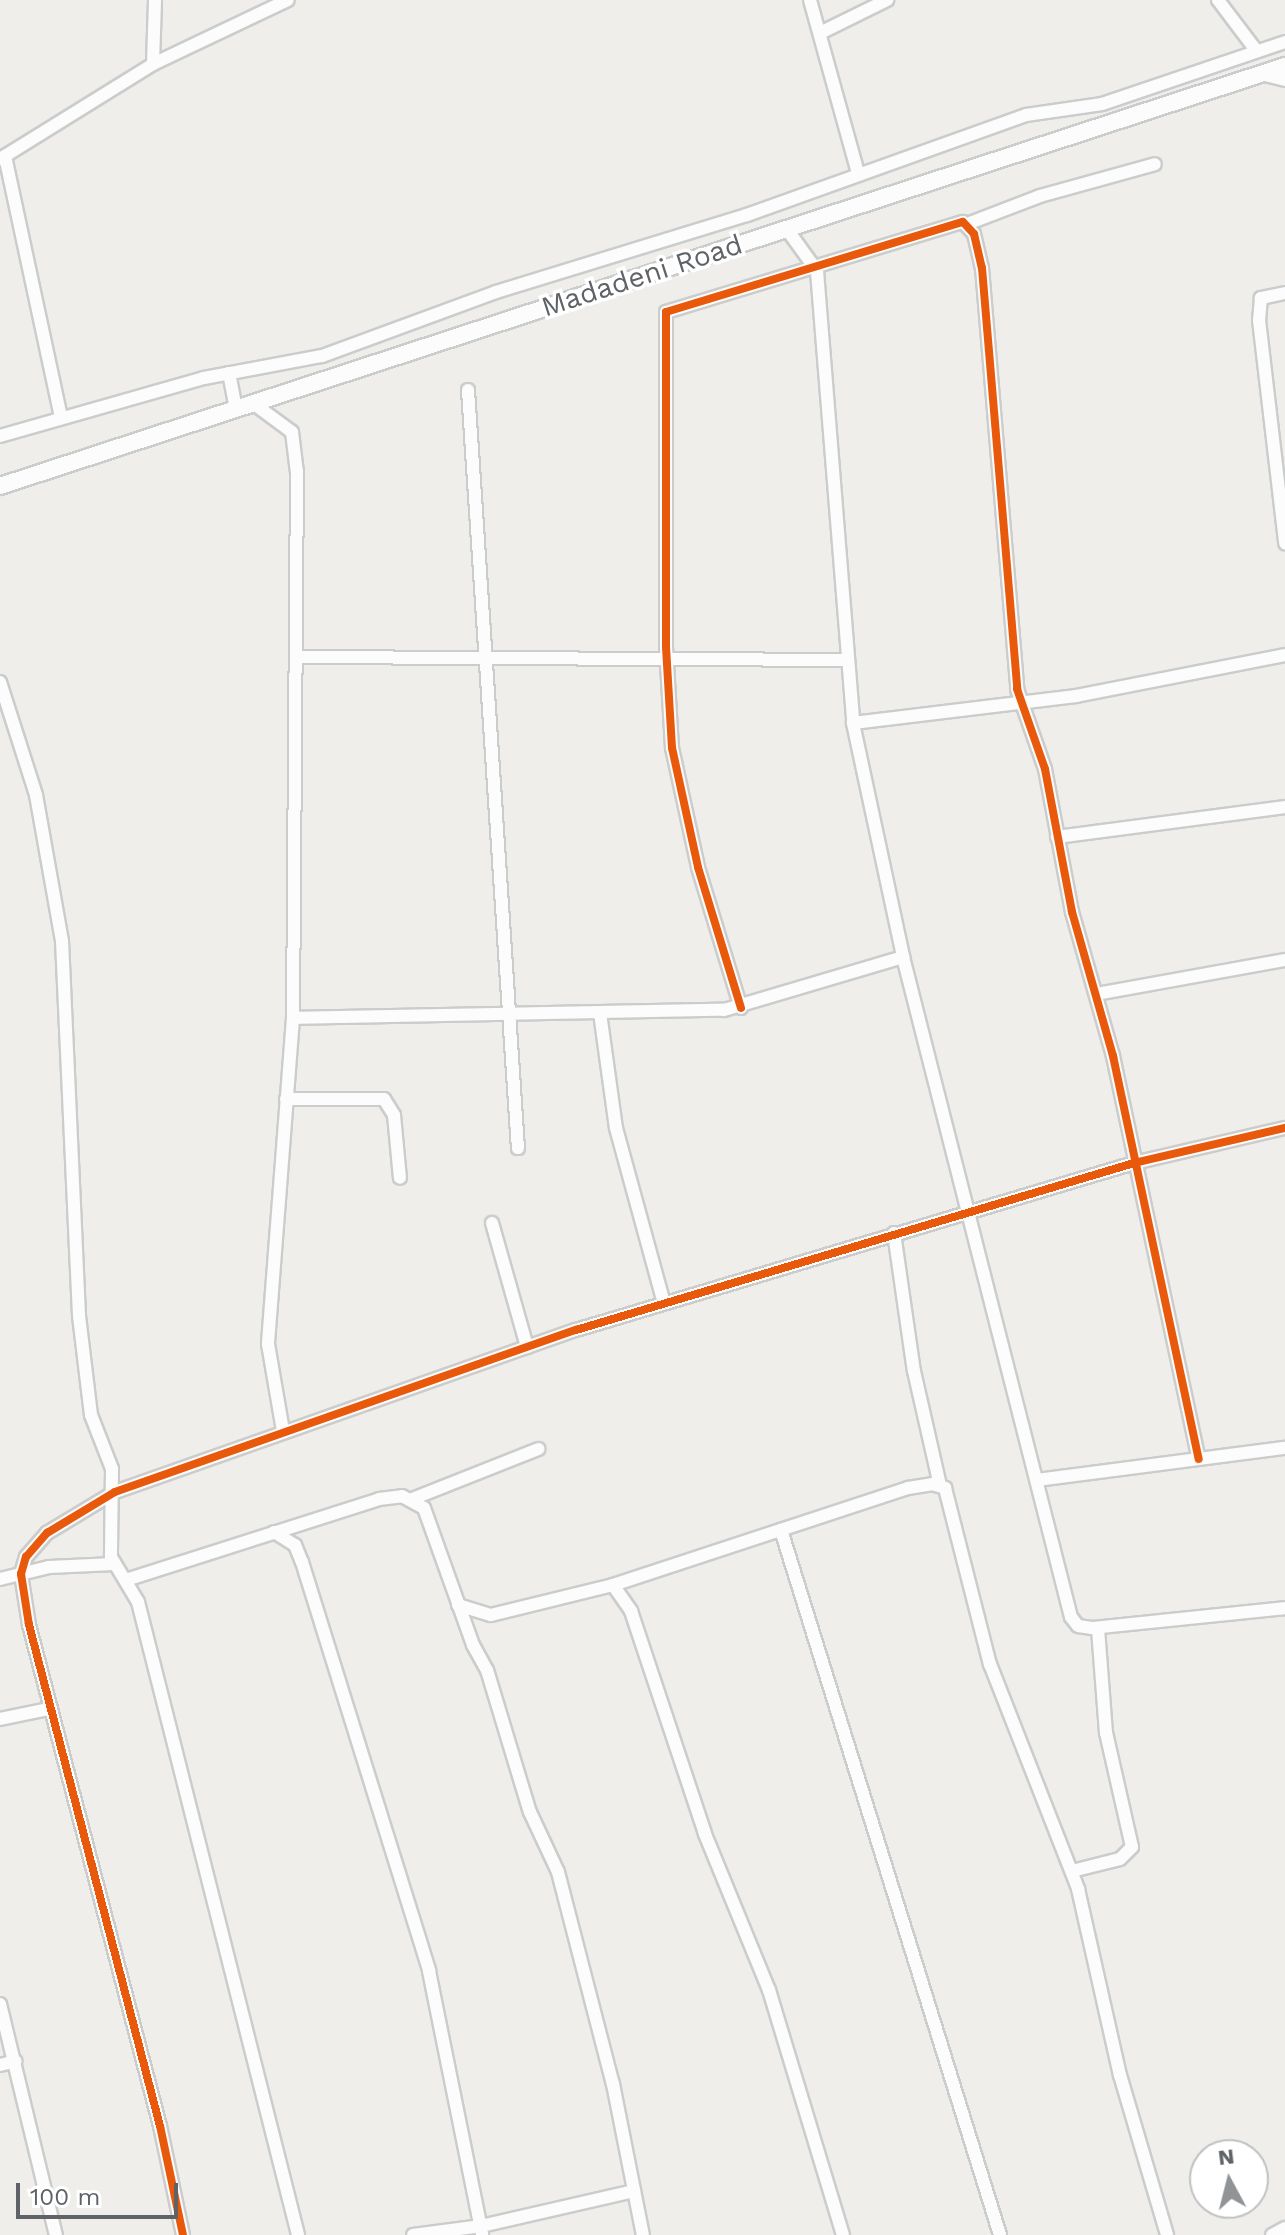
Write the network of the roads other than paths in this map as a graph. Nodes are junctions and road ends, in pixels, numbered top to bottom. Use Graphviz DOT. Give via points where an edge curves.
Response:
graph roads {
  1 [pos="155,0"];
  2 [pos="288,0"];
  3 [pos="810,0"];
  4 [pos="887,0"];
  5 [pos="1218,0"];
  6 [pos="820,33"];
  7 [pos="1285,42"];
  8 [pos="1255,49"];
  9 [pos="153,64"];
  10 [pos="1285,66"];
  11 [pos="1261,74"];
  12 [pos="1285,80"];
  13 [pos="2,158"];
  14 [pos="1155,164"];
  15 [pos="858,173"];
  16 [pos="967,224"];
  17 [pos="786,228"];
  18 [pos="815,265"];
  19 [pos="1285,293"];
  20 [pos="229,373"];
  21 [pos="468,390"];
  22 [pos="254,404"];
  23 [pos="236,410"];
  24 [pos="61,418"];
  25 [pos="0,436"];
  26 [pos="0,486"];
  27 [pos="1285,543"];
  28 [pos="1285,655"];
  29 [pos="298,657"];
  30 [pos="486,659"];
  31 [pos="667,660"];
  32 [pos="844,660"];
  33 [pos="0,682"];
  34 [pos="1022,704"];
  35 [pos="853,723"];
  36 [pos="1285,807"];
  37 [pos="1057,837"];
  38 [pos="903,957"];
  39 [pos="1285,960"];
  40 [pos="1096,994"];
  41 [pos="741,1008"];
  42 [pos="600,1013"];
  43 [pos="510,1014"];
  44 [pos="293,1018"];
  45 [pos="286,1099"];
  46 [pos="1285,1128"];
  47 [pos="518,1148"];
  48 [pos="1134,1163"];
  49 [pos="400,1178"];
  50 [pos="966,1211"];
  51 [pos="492,1223"];
  52 [pos="894,1233"];
  53 [pos="664,1303"];
  54 [pos="527,1347"];
  55 [pos="283,1431"];
  56 [pos="1285,1448"];
  57 [pos="538,1449"];
  58 [pos="1199,1459"];
  59 [pos="1037,1480"];
  60 [pos="940,1485"];
  61 [pos="115,1492"];
  62 [pos="412,1499"];
  63 [pos="781,1530"];
  64 [pos="274,1532"];
  65 [pos="114,1564"];
  66 [pos="21,1574"];
  67 [pos="0,1579"];
  68 [pos="129,1579"];
  69 [pos="613,1585"];
  70 [pos="458,1605"];
  71 [pos="1285,1608"];
  72 [pos="1098,1628"];
  73 [pos="48,1709"];
  74 [pos="0,1719"];
  75 [pos="1072,1871"];
  76 [pos="0,2004"];
  77 [pos="16,2061"];
  78 [pos="0,2065"];
  79 [pos="634,2191"];
  80 [pos="1285,2228"];
  81 [pos="481,2231"];
  82 [pos="178,2234"];
  83 [pos="56,2235"];
  84 [pos="298,2235"];
  85 [pos="413,2235"];
  86 [pos="643,2235"];
  87 [pos="843,2235"];
  88 [pos="1000,2235"];
  89 [pos="1167,2235"];
  90 [pos="1272,2235"];
  1 -- 9 [label="street"];
  2 -- 9 [label="street"];
  3 -- 6 [label="street"];
  4 -- 6 [label="street"];
  5 -- 8 [label="street"];
  6 -- 15 [label="street"];
  7 -- 8 [label="street"];
  8 -- 15 [label="street" via="1102,104 1026,115"];
  9 -- 13 [label="street"];
  10 -- 11 [label="street, Madadeni Road"];
  11 -- 12 [label="street"];
  11 -- 17 [label="street, Madadeni Road"];
  13 -- 24 [label="street"];
  14 -- 16 [label="street" via="1040,196"];
  15 -- 20 [label="street" via="716,226 496,292 322,356"];
  16 -- 18 [label="street" via="953,221"];
  16 -- 34 [label="street" via="982,268 1002,535"];
  17 -- 18 [label="street"];
  17 -- 22 [label="street, Madadeni Road"];
  18 -- 31 [label="street" via="666,312"];
  18 -- 32 [label="street"];
  19 -- 27 [label="street" via="1261,298 1259,320"];
  20 -- 23 [label="street"];
  20 -- 24 [label="street"];
  21 -- 30 [label="street"];
  22 -- 23 [label="street, Madadeni Road"];
  22 -- 29 [label="street" via="288,427 295,441"];
  23 -- 26 [label="street, Madadeni Road"];
  24 -- 25 [label="street"];
  28 -- 34 [label="street"];
  29 -- 30 [label="street"];
  29 -- 44 [label="street"];
  30 -- 31 [label="street"];
  30 -- 43 [label="street"];
  31 -- 32 [label="street"];
  31 -- 41 [label="street" via="678,778"];
  32 -- 35 [label="street"];
  33 -- 61 [label="street" via="53,866 67,996 79,1316 91,1415"];
  34 -- 35 [label="street"];
  34 -- 37 [label="street" via="1040,748"];
  35 -- 38 [label="street"];
  36 -- 37 [label="street"];
  37 -- 40 [label="street"];
  38 -- 41 [label="street"];
  38 -- 50 [label="street"];
  39 -- 40 [label="street"];
  40 -- 48 [label="street"];
  41 -- 42 [label="street"];
  42 -- 43 [label="street"];
  42 -- 53 [label="street" via="616,1128"];
  43 -- 44 [label="street"];
  43 -- 47 [label="street"];
  44 -- 45 [label="street"];
  45 -- 49 [label="street" via="384,1099 394,1115"];
  45 -- 55 [label="street" via="268,1344"];
  46 -- 48 [label="street"];
  48 -- 50 [label="street"];
  48 -- 58 [label="street"];
  50 -- 52 [label="street"];
  50 -- 59 [label="street"];
  51 -- 54 [label="street"];
  52 -- 53 [label="street"];
  52 -- 60 [label="street" via="914,1371"];
  53 -- 54 [label="street"];
  54 -- 55 [label="street"];
  55 -- 61 [label="street"];
  56 -- 58 [label="street"];
  57 -- 62 [label="street"];
  58 -- 59 [label="street"];
  59 -- 72 [label="street" via="1071,1617 1078,1626"];
  60 -- 63 [label="street" via="908,1488"];
  60 -- 75 [label="street" via="948,1493 996,1683"];
  61 -- 65 [label="street"];
  61 -- 66 [label="street" via="47,1533 26,1557"];
  62 -- 64 [label="street" via="379,1499"];
  62 -- 70 [label="street" via="428,1515"];
  63 -- 69 [label="street"];
  63 -- 88 [label="street"];
  64 -- 68 [label="street"];
  64 -- 81 [label="street" via="300,1554 429,1971"];
  65 -- 66 [label="street"];
  65 -- 68 [label="street"];
  66 -- 67 [label="street"];
  66 -- 73 [label="street"];
  68 -- 84 [label="street"];
  69 -- 70 [label="street" via="491,1615"];
  69 -- 87 [label="street" via="631,1611 705,1834 769,1990"];
  70 -- 79 [label="street" via="487,1670 530,1812 558,1872 613,2084"];
  71 -- 72 [label="street"];
  72 -- 75 [label="street" via="1104,1722 1132,1847 1120,1859"];
  73 -- 74 [label="street"];
  73 -- 82 [label="street" via="160,2126"];
  75 -- 89 [label="street" via="1120,2075"];
  76 -- 77 [label="street"];
  77 -- 78 [label="street"];
  77 -- 83 [label="street"];
  79 -- 81 [label="street"];
  79 -- 86 [label="street"];
  80 -- 90 [label="street"];
  81 -- 85 [label="street"];
}
